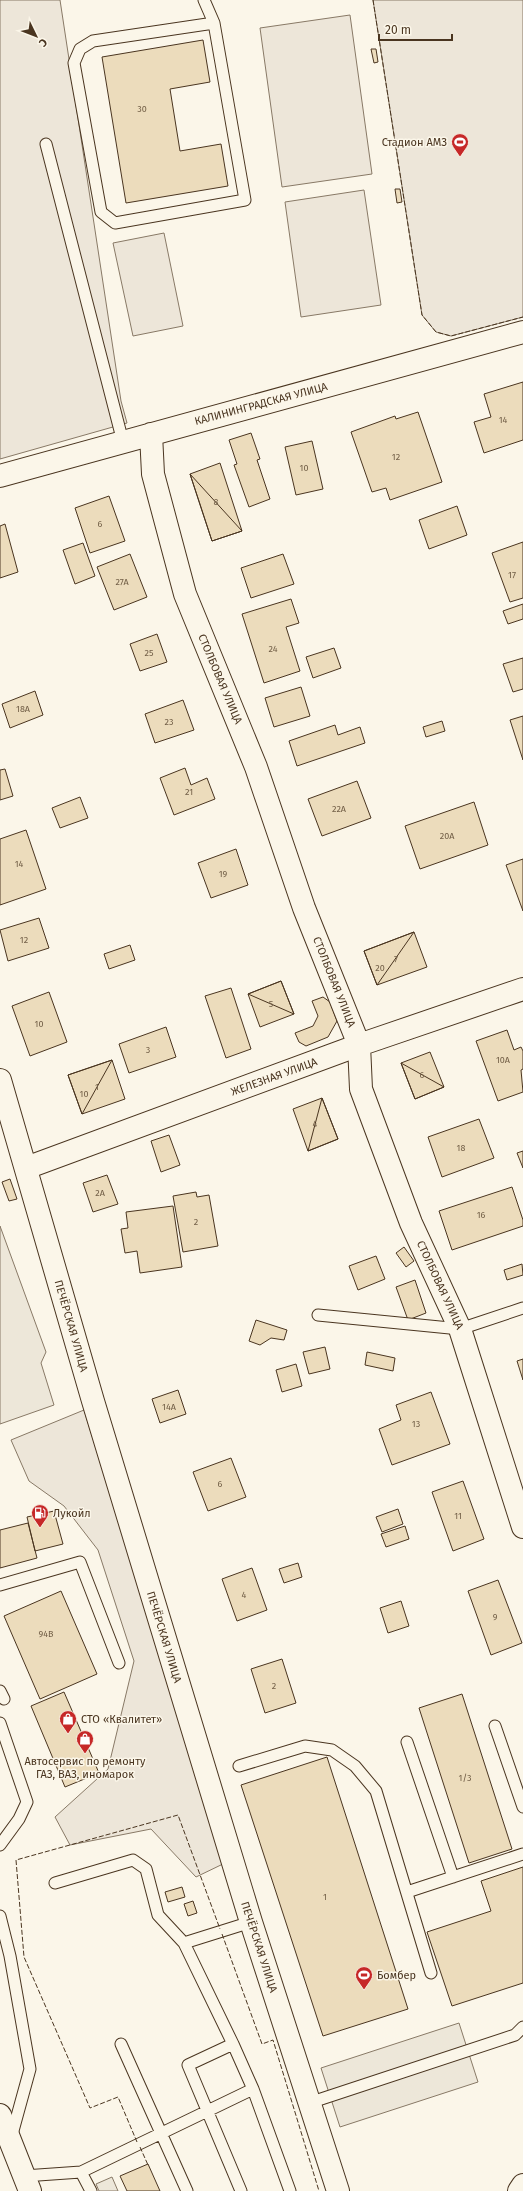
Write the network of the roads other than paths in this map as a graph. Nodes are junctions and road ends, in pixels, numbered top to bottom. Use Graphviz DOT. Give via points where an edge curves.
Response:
graph roads {
  1 [pos="204,0"];
  2 [pos="214,23"];
  3 [pos="46,144"];
  4 [pos="523,332"];
  5 [pos="151,434"];
  6 [pos="123,442"];
  7 [pos="0,476"];
  8 [pos="523,989"];
  9 [pos="359,1045"];
  10 [pos="0,1080"];
  11 [pos="26,1168"];
  12 [pos="523,1308"];
  13 [pos="318,1315"];
  14 [pos="460,1329"];
  15 [pos="523,1527"];
  16 [pos="0,1585"];
  17 [pos="120,1663"];
  18 [pos="0,1724"];
  19 [pos="495,1726"];
  20 [pos="407,1742"];
  21 [pos="239,1766"];
  22 [pos="523,1807"];
  23 [pos="0,1845"];
  24 [pos="523,1854"];
  25 [pos="452,1878"];
  26 [pos="55,1883"];
  27 [pos="407,1892"];
  28 [pos="0,1916"];
  29 [pos="251,1922"];
  30 [pos="184,1943"];
  31 [pos="432,1973"];
  32 [pos="523,2026"];
  33 [pos="121,2044"];
  34 [pos="233,2044"];
  35 [pos="254,2089"];
  36 [pos="309,2103"];
  37 [pos="208,2112"];
  38 [pos="0,2115"];
  39 [pos="161,2134"];
  40 [pos="10,2142"];
  41 [pos="81,2172"];
  42 [pos="27,2183"];
  43 [pos="523,2185"];
  44 [pos="90,2191"];
  45 [pos="187,2191"];
  46 [pos="241,2191"];
  47 [pos="290,2191"];
  48 [pos="338,2191"];
  49 [pos="518,2191"];
  1 -- 2 [label="lane"];
  2 -- 2 [label="lane" via="245,200 115,223 101,212 74,63 80,49 93,41"];
  3 -- 6 [label="lane"];
  4 -- 5 [label="street, КАЛИНИНГРАДСКАЯ УЛИЦА"];
  5 -- 6 [label="street, КАЛИНИНГРАДСКАЯ УЛИЦА"];
  5 -- 9 [label="street, СТОЛБОВАЯ УЛИЦА" via="153,474 185,594 256,766 304,908"];
  6 -- 7 [label="street, КАЛИНИНГРАДСКАЯ УЛИЦА"];
  8 -- 9 [label="street, ЖЕЛЕЗНАЯ УЛИЦА"];
  9 -- 11 [label="street, ЖЕЛЕЗНАЯ УЛИЦА"];
  9 -- 14 [label="street, СТОЛБОВАЯ УЛИЦА" via="361,1089 411,1223"];
  10 -- 11 [label="street, ПЕЧЁРСКАЯ УЛИЦА"];
  11 -- 29 [label="street, ПЕЧЁРСКАЯ УЛИЦА" via="92,1401"];
  12 -- 14 [label="lane"];
  13 -- 14 [label="lane"];
  14 -- 15 [label="street, СТОЛБОВАЯ УЛИЦА"];
  16 -- 17 [label="lane" via="80,1562"];
  18 -- 23 [label="lane" via="27,1802 19,1820"];
  19 -- 22 [label="lane"];
  20 -- 25 [label="lane"];
  21 -- 27 [label="lane" via="305,1746 332,1750 356,1766 376,1791"];
  24 -- 25 [label="lane"];
  25 -- 27 [label="lane"];
  26 -- 30 [label="lane" via="133,1860 146,1869 158,1915"];
  27 -- 31 [label="lane"];
  28 -- 40 [label="lane" via="10,1956 30,2069"];
  29 -- 30 [label="lane"];
  29 -- 36 [label="street, ПЕЧЁРСКАЯ УЛИЦА"];
  30 -- 34 [label="lane"];
  32 -- 36 [label="lane" via="515,2035"];
  33 -- 39 [label="lane"];
  34 -- 35 [label="lane"];
  34 -- 37 [label="lane" via="188,2065"];
  35 -- 37 [label="lane"];
  35 -- 47 [label="lane"];
  36 -- 48 [label="street, ПЕЧЁРСКАЯ УЛИЦА"];
  37 -- 39 [label="lane"];
  37 -- 46 [label="lane"];
  38 -- 40 [label="street"];
  39 -- 41 [label="lane"];
  39 -- 45 [label="lane"];
  40 -- 42 [label="street"];
  41 -- 42 [label="lane"];
  41 -- 44 [label="lane"];
  43 -- 49 [label="street"];
}
